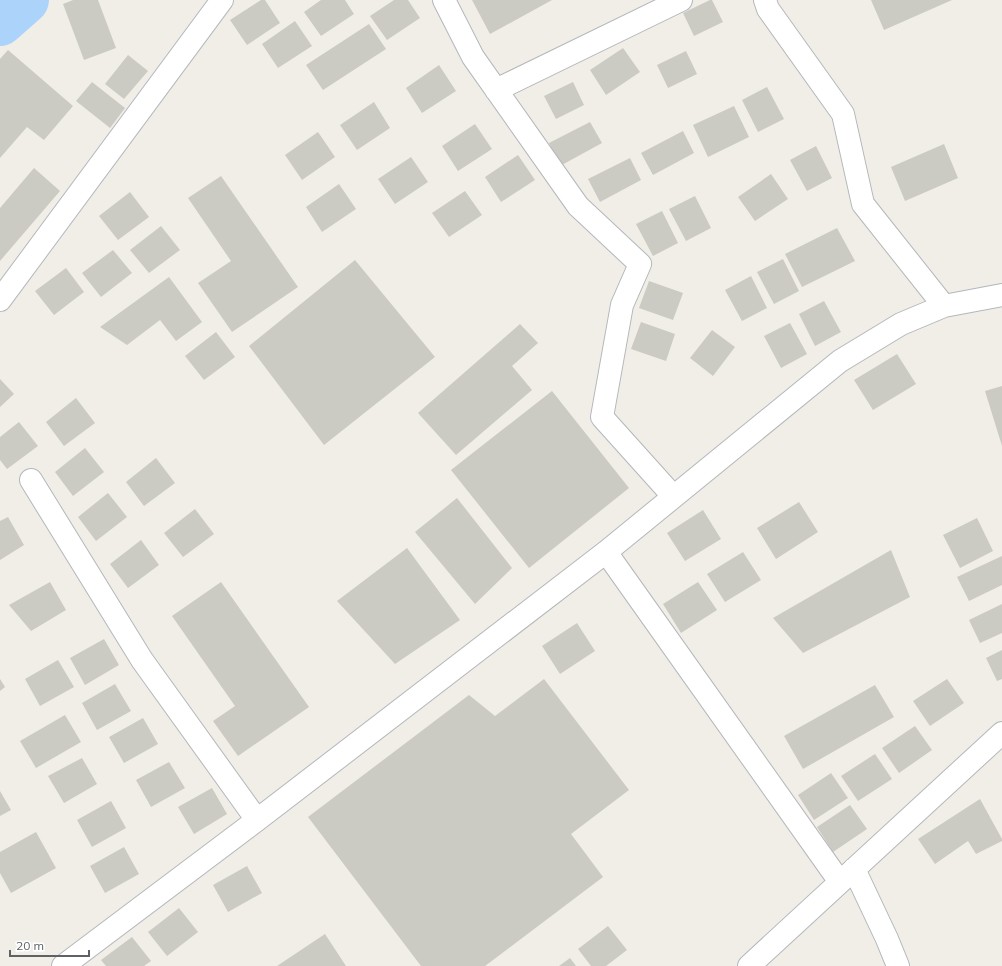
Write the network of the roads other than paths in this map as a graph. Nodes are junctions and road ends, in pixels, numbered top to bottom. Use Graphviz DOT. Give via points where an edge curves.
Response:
graph roads {
  1 [pos="222,0"];
  2 [pos="444,0"];
  3 [pos="681,0"];
  4 [pos="765,0"];
  5 [pos="496,90"];
  6 [pos="1002,295"];
  7 [pos="0,300"];
  8 [pos="944,306"];
  9 [pos="31,480"];
  10 [pos="673,496"];
  11 [pos="606,552"];
  12 [pos="1002,733"];
  13 [pos="257,820"];
  14 [pos="847,875"];
  15 [pos="64,966"];
  16 [pos="749,966"];
  17 [pos="898,966"];
  1 -- 7 [label="street"];
  2 -- 5 [label="street" via="473,57"];
  3 -- 5 [label="street"];
  4 -- 8 [label="street" via="768,9 843,114 863,204"];
  5 -- 10 [label="street" via="578,206 640,264 622,305 602,417"];
  6 -- 8 [label="street"];
  8 -- 10 [label="street" via="901,324 840,362"];
  9 -- 13 [label="street" via="142,660"];
  10 -- 11 [label="street"];
  11 -- 13 [label="street"];
  11 -- 14 [label="street"];
  12 -- 14 [label="street"];
  13 -- 15 [label="street"];
  14 -- 16 [label="street"];
  14 -- 17 [label="street" via="887,939"];
}
